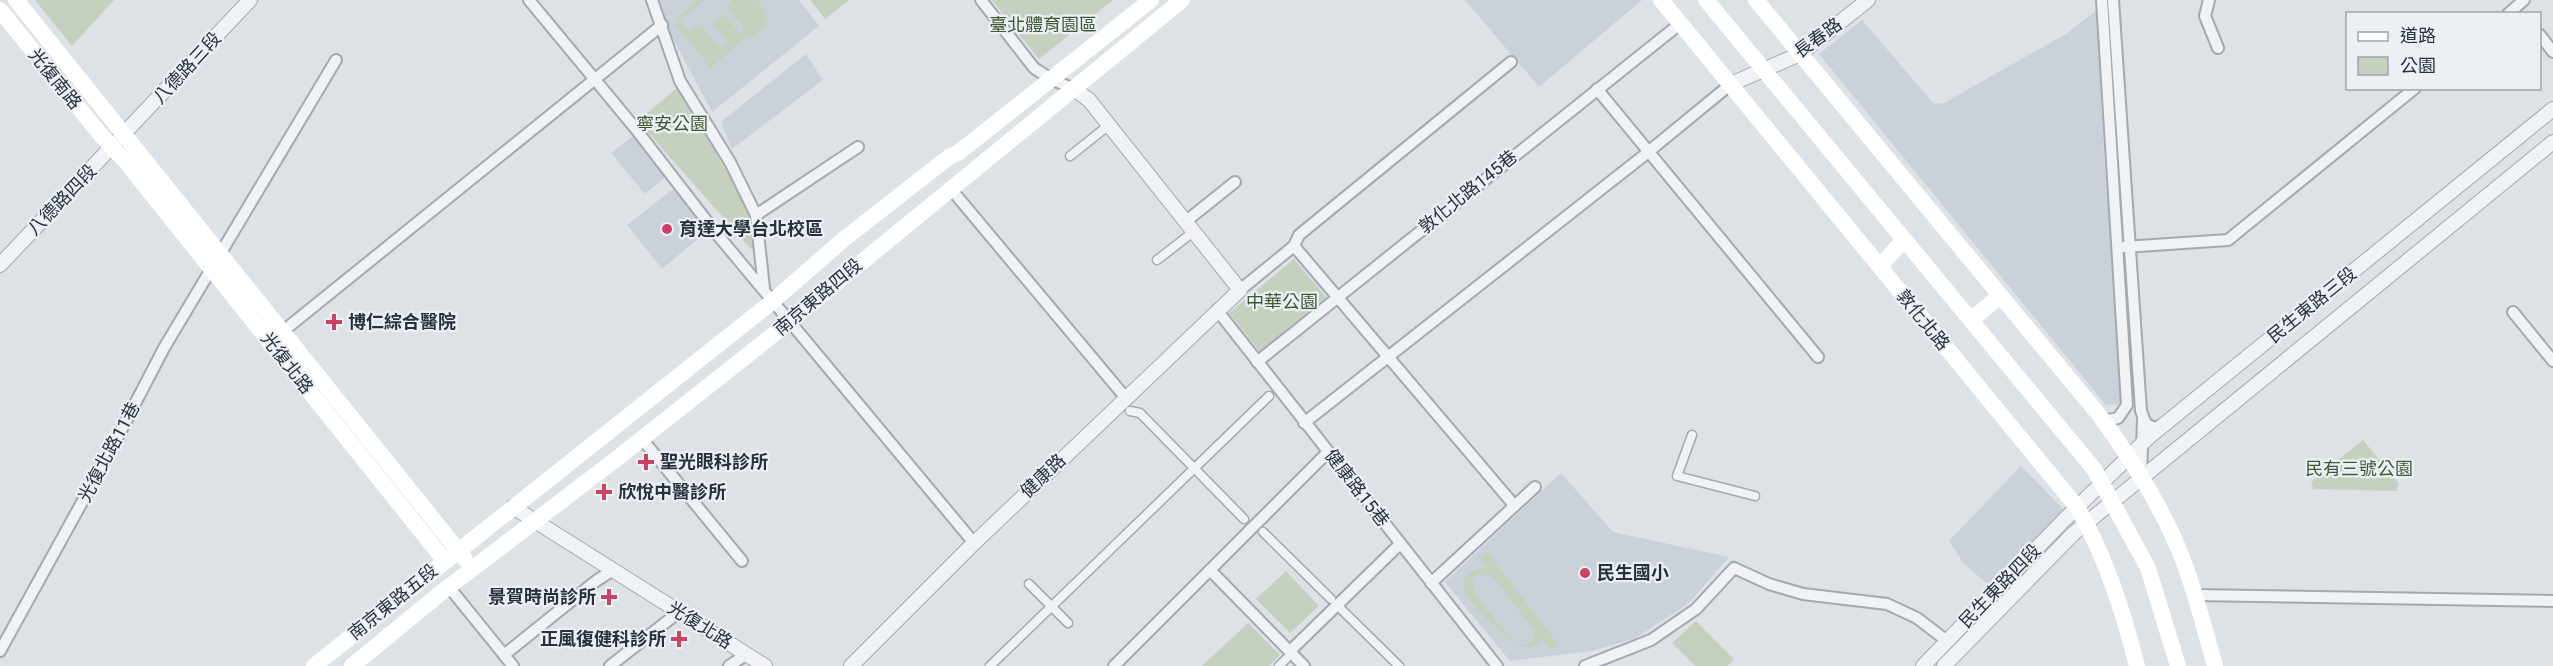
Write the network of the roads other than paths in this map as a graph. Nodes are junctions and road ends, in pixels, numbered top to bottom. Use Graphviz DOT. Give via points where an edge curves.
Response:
graph roads {
  1 [pos="16,0"];
  2 [pos="250,0"];
  3 [pos="529,0"];
  4 [pos="652,0"];
  5 [pos="981,0"];
  6 [pos="1151,0"];
  7 [pos="1182,0"];
  8 [pos="1661,0"];
  9 [pos="1706,0"];
  10 [pos="1756,0"];
  11 [pos="1868,0"];
  12 [pos="2102,0"];
  13 [pos="2113,0"];
  14 [pos="2209,0"];
  15 [pos="0,10"];
  16 [pos="1681,23"];
  17 [pos="662,25"];
  18 [pos="2541,36"];
  19 [pos="2218,48"];
  20 [pos="2553,52"];
  21 [pos="1800,54"];
  22 [pos="336,60"];
  23 [pos="1511,62"];
  24 [pos="1764,70"];
  25 [pos="1051,79"];
  26 [pos="594,80"];
  27 [pos="1731,84"];
  28 [pos="1074,89"];
  29 [pos="1597,89"];
  30 [pos="2413,90"];
  31 [pos="2553,109"];
  32 [pos="1104,129"];
  33 [pos="117,141"];
  34 [pos="2553,142"];
  35 [pos="858,147"];
  36 [pos="1648,151"];
  37 [pos="1070,156"];
  38 [pos="1235,182"];
  39 [pos="951,189"];
  40 [pos="756,215"];
  41 [pos="1186,229"];
  42 [pos="1904,240"];
  43 [pos="1294,246"];
  44 [pos="2130,247"];
  45 [pos="2117,248"];
  46 [pos="1157,260"];
  47 [pos="216,262"];
  48 [pos="0,265"];
  49 [pos="1880,266"];
  50 [pos="1240,290"];
  51 [pos="769,295"];
  52 [pos="2000,296"];
  53 [pos="1338,298"];
  54 [pos="1217,310"];
  55 [pos="2513,312"];
  56 [pos="789,319"];
  57 [pos="1971,320"];
  58 [pos="282,332"];
  59 [pos="1386,357"];
  60 [pos="1818,357"];
  61 [pos="2553,361"];
  62 [pos="1257,362"];
  63 [pos="1269,396"];
  64 [pos="1125,397"];
  65 [pos="1130,411"];
  66 [pos="2100,417"];
  67 [pos="2143,420"];
  68 [pos="2167,422"];
  69 [pos="1304,423"];
  70 [pos="1692,435"];
  71 [pos="642,439"];
  72 [pos="2143,444"];
  73 [pos="1328,452"];
  74 [pos="2130,456"];
  75 [pos="1194,469"];
  76 [pos="2142,477"];
  77 [pos="2103,483"];
  78 [pos="1535,487"];
  79 [pos="1755,496"];
  80 [pos="2113,500"];
  81 [pos="1514,505"];
  82 [pos="513,507"];
  83 [pos="2077,507"];
  84 [pos="1244,519"];
  85 [pos="534,521"];
  86 [pos="2086,523"];
  87 [pos="1263,531"];
  88 [pos="974,543"];
  89 [pos="1400,544"];
  90 [pos="451,556"];
  91 [pos="742,561"];
  92 [pos="473,569"];
  93 [pos="613,570"];
  94 [pos="1210,570"];
  95 [pos="1431,583"];
  96 [pos="1029,584"];
  97 [pos="449,587"];
  98 [pos="2194,595"];
  99 [pos="1331,599"];
  100 [pos="2553,601"];
  101 [pos="1052,607"];
  102 [pos="1341,610"];
  103 [pos="679,612"];
  104 [pos="1068,623"];
  105 [pos="1947,641"];
  106 [pos="0,651"];
  107 [pos="747,654"];
  108 [pos="504,655"];
  109 [pos="1288,655"];
  110 [pos="314,666"];
  111 [pos="352,666"];
  112 [pos="513,666"];
  113 [pos="610,666"];
  114 [pos="729,666"];
  115 [pos="765,666"];
  116 [pos="850,666"];
  117 [pos="990,666"];
  118 [pos="1114,666"];
  119 [pos="1279,666"];
  120 [pos="1304,666"];
  121 [pos="1399,666"];
  122 [pos="1497,666"];
  123 [pos="1585,666"];
  124 [pos="1923,666"];
  125 [pos="1944,666"];
  126 [pos="2138,666"];
  127 [pos="2178,666"];
  128 [pos="2215,666"];
  1 -- 33 [label="main road, 光復南路"];
  2 -- 33 [label="street, 八德路三段"];
  3 -- 26 [label="street"];
  4 -- 17 [label="street"];
  5 -- 25 [label="street" via="1035,68"];
  6 -- 25 [label="main road, 南京東路四段"];
  7 -- 28 [label="main road, 南京東路四段"];
  8 -- 16 [label="main road, 敦化北路"];
  9 -- 24 [label="main road, 敦化北路"];
  10 -- 21 [label="main road"];
  11 -- 21 [label="street, 長春路"];
  12 -- 45 [label="street"];
  13 -- 44 [label="street"];
  14 -- 19 [label="street" via="2205,16"];
  15 -- 33 [label="main road, 光復南路"];
  16 -- 27 [label="main road, 敦化北路"];
  16 -- 29 [label="street, 敦化北路145巷"];
  17 -- 26 [label="street"];
  17 -- 40 [label="street" via="680,81 730,162"];
  18 -- 20 [label="street"];
  21 -- 24 [label="street, 長春路"];
  21 -- 52 [label="main road"];
  22 -- 47 [label="street, 光復北路11巷"];
  23 -- 43 [label="street, 健康路" via="1299,235"];
  24 -- 27 [label="street, 長春路"];
  24 -- 42 [label="main road, 敦化北路"];
  25 -- 28 [label="street"];
  25 -- 51 [label="main road, 南京東路四段"];
  26 -- 51 [label="street"];
  26 -- 58 [label="street"];
  27 -- 36 [label="street"];
  27 -- 49 [label="main road, 敦化北路"];
  28 -- 39 [label="main road, 南京東路四段"];
  28 -- 41 [label="street" via="1089,100"];
  29 -- 36 [label="street"];
  29 -- 53 [label="street, 敦化北路145巷"];
  30 -- 44 [label="street" via="2228,240"];
  31 -- 68 [label="street, 民生東路三段"];
  32 -- 37 [label="street"];
  33 -- 47 [label="main road, 光復北路"];
  33 -- 48 [label="street, 八德路四段"];
  34 -- 76 [label="street, 民生東路三段"];
  35 -- 40 [label="street"];
  36 -- 59 [label="street"];
  36 -- 60 [label="street"];
  38 -- 41 [label="street"];
  39 -- 56 [label="main road, 南京東路四段"];
  39 -- 64 [label="street"];
  40 -- 51 [label="street"];
  41 -- 46 [label="street"];
  41 -- 50 [label="street"];
  42 -- 49 [label="main road"];
  42 -- 57 [label="main road, 敦化北路"];
  43 -- 50 [label="street, 健康路"];
  43 -- 53 [label="street"];
  44 -- 45 [label="street"];
  44 -- 67 [label="street"];
  45 -- 66 [label="street" via="2127,405 2118,418"];
  47 -- 58 [label="main road, 光復北路"];
  47 -- 90 [label="main road, 光復北路"];
  47 -- 106 [label="street, 光復北路11巷" via="160,356"];
  49 -- 83 [label="main road, 敦化北路"];
  50 -- 54 [label="street, 健康路"];
  51 -- 56 [label="street"];
  51 -- 82 [label="main road, 南京東路四段"];
  52 -- 57 [label="main road"];
  52 -- 66 [label="main road"];
  53 -- 59 [label="street"];
  53 -- 62 [label="street, 敦化北路145巷"];
  54 -- 62 [label="street, 健康路15巷"];
  54 -- 64 [label="street, 健康路"];
  55 -- 61 [label="street"];
  56 -- 71 [label="main road, 南京東路四段"];
  56 -- 88 [label="street"];
  57 -- 77 [label="main road, 敦化北路"];
  58 -- 90 [label="main road, 光復北路"];
  59 -- 69 [label="street"];
  59 -- 81 [label="street"];
  62 -- 69 [label="street, 健康路15巷"];
  63 -- 75 [label="street"];
  64 -- 88 [label="street, 健康路"];
  65 -- 75 [label="street" via="1140,413"];
  66 -- 74 [label="main road"];
  67 -- 68 [label="street" via="2155,428"];
  67 -- 72 [label="street"];
  68 -- 72 [label="street, 民生東路三段"];
  69 -- 73 [label="street, 健康路15巷"];
  70 -- 79 [label="street" via="1677,476"];
  71 -- 85 [label="main road, 南京東路四段"];
  71 -- 91 [label="street"];
  72 -- 74 [label="street, 民生東路三段"];
  72 -- 76 [label="street"];
  73 -- 89 [label="street, 健康路15巷"];
  73 -- 94 [label="street"];
  74 -- 76 [label="main road"];
  74 -- 77 [label="street, 民生東路三段"];
  75 -- 84 [label="street"];
  75 -- 101 [label="street"];
  76 -- 80 [label="street, 民生東路三段"];
  76 -- 98 [label="main road" via="2174,538"];
  77 -- 80 [label="main road, 敦化北路"];
  77 -- 83 [label="street, 民生東路三段"];
  78 -- 81 [label="street"];
  80 -- 86 [label="street, 民生東路三段"];
  80 -- 127 [label="main road, 敦化北路" via="2148,568"];
  81 -- 95 [label="street"];
  82 -- 85 [label="street, 光復北路"];
  82 -- 90 [label="main road, 南京東路四段"];
  83 -- 86 [label="main road, 敦化北路"];
  83 -- 105 [label="street, 民生東路四段"];
  85 -- 92 [label="main road, 南京東路四段"];
  85 -- 93 [label="street, 光復北路"];
  86 -- 125 [label="street, 民生東路四段"];
  86 -- 126 [label="main road, 敦化北路" via="2122,607"];
  87 -- 99 [label="street"];
  88 -- 116 [label="street, 健康路"];
  89 -- 95 [label="street, 健康路15巷"];
  89 -- 109 [label="street"];
  90 -- 92 [label="main road, 光復北路"];
  90 -- 97 [label="street, 光復北路"];
  90 -- 110 [label="main road, 南京東路五段"];
  92 -- 97 [label="main road, 南京東路四段"];
  93 -- 103 [label="street, 光復北路"];
  93 -- 108 [label="street"];
  94 -- 109 [label="street"];
  94 -- 118 [label="street"];
  95 -- 122 [label="street, 健康路15巷"];
  96 -- 101 [label="street"];
  97 -- 108 [label="street"];
  97 -- 111 [label="main road, 南京東路五段"];
  98 -- 100 [label="street"];
  98 -- 128 [label="main road"];
  101 -- 104 [label="street"];
  101 -- 117 [label="street"];
  102 -- 121 [label="street"];
  103 -- 107 [label="street, 光復北路"];
  103 -- 113 [label="street"];
  105 -- 123 [label="street" via="1917,618 1887,604 1803,594 1734,568 1696,609 1651,639"];
  105 -- 124 [label="street, 民生東路四段"];
  107 -- 114 [label="street"];
  107 -- 115 [label="street, 光復北路"];
  108 -- 112 [label="street"];
  109 -- 119 [label="street"];
  109 -- 120 [label="street"];
}
